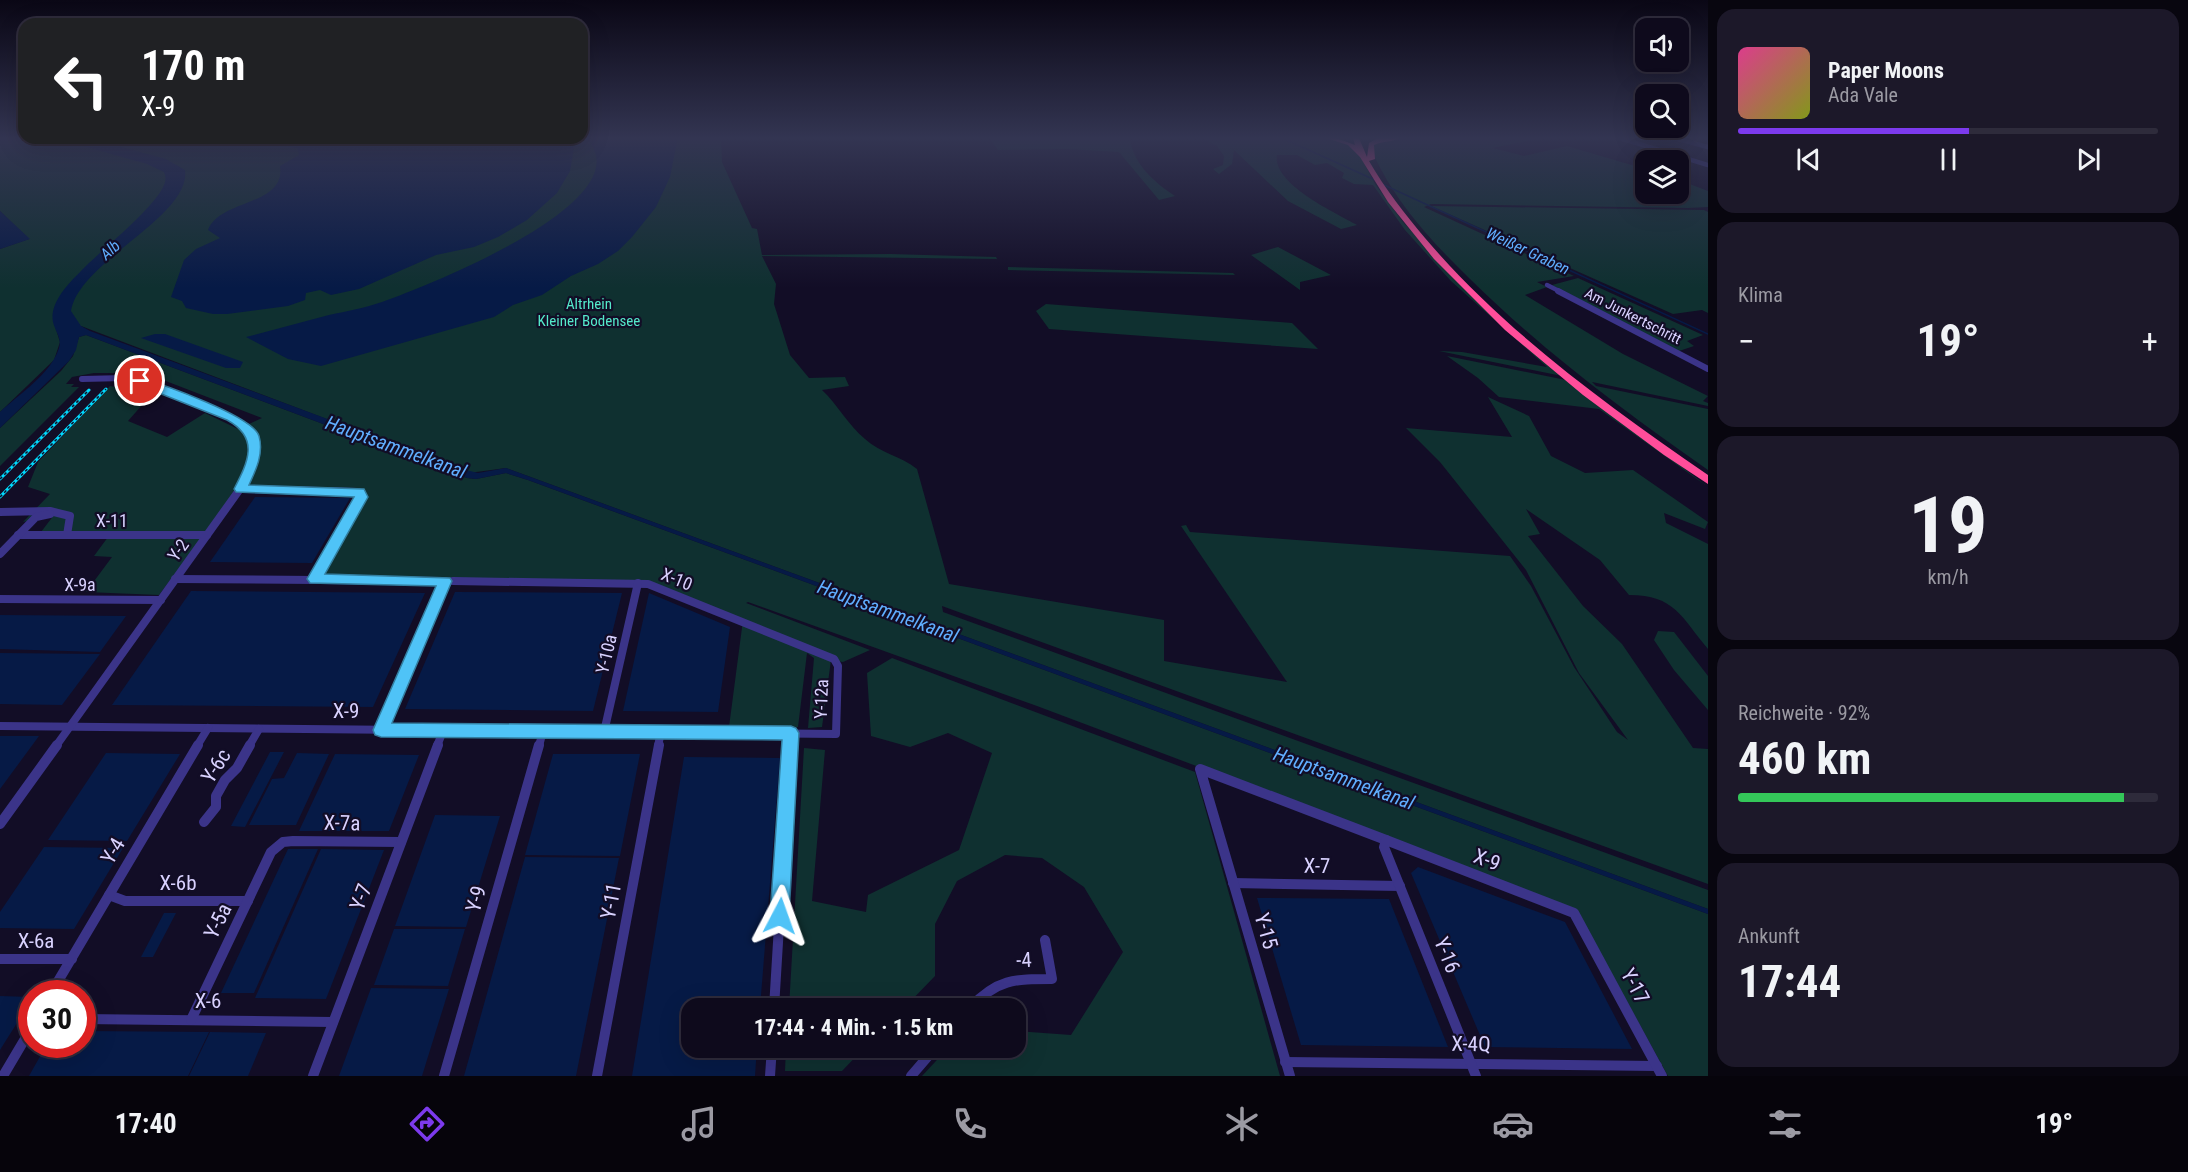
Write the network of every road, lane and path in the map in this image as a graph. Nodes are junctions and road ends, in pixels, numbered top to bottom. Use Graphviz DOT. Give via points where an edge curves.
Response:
graph roads {
  1 [pos="1385,188"];
  2 [pos="1386,188"];
  3 [pos="1547,285"];
  4 [pos="1708,369"];
  5 [pos="82,379"];
  6 [pos="1708,474"];
  7 [pos="1708,480"];
  8 [pos="240,489"];
  9 [pos="0,512"];
  10 [pos="58,512"];
  11 [pos="18,535"];
  12 [pos="67,535"];
  13 [pos="207,535"];
  14 [pos="0,554"];
  15 [pos="175,579"];
  16 [pos="315,579"];
  17 [pos="449,581"];
  18 [pos="638,584"];
  19 [pos="0,599"];
  20 [pos="160,600"];
  21 [pos="838,666"];
  22 [pos="0,726"];
  23 [pos="70,727"];
  24 [pos="208,728"];
  25 [pos="259,729"];
  26 [pos="381,730"];
  27 [pos="443,731"];
  28 [pos="543,731"];
  29 [pos="604,732"];
  30 [pos="661,732"];
  31 [pos="791,733"];
  32 [pos="836,734"];
  33 [pos="1209,795"];
  34 [pos="1,821"];
  35 [pos="204,822"];
  36 [pos="283,842"];
  37 [pos="401,842"];
  38 [pos="1385,844"];
  39 [pos="1233,883"];
  40 [pos="1400,886"];
  41 [pos="109,895"];
  42 [pos="248,901"];
  43 [pos="1574,914"];
  44 [pos="1045,940"];
  45 [pos="0,958"];
  46 [pos="72,959"];
  47 [pos="59,980"];
  48 [pos="775,998"];
  49 [pos="980,998"];
  50 [pos="96,1019"];
  51 [pos="191,1020"];
  52 [pos="333,1022"];
  53 [pos="18,1051"];
  54 [pos="771,1058"];
  55 [pos="927,1058"];
  56 [pos="1286,1062"];
  57 [pos="1471,1063"];
  58 [pos="1659,1071"];
  59 [pos="3,1076"];
  60 [pos="313,1076"];
  61 [pos="444,1076"];
  62 [pos="597,1076"];
  63 [pos="770,1076"];
  64 [pos="911,1076"];
  65 [pos="1290,1076"];
  66 [pos="1476,1076"];
  1 -- 7 [label="highway" via="1424,243 1508,325 1599,400"];
  2 -- 6 [label="highway" via="1442,255 1511,321 1620,410"];
  3 -- 4 [label="street, Am Junkertschritt"];
  5 -- 8 [label="street, Y-2" via="140,381 241,423 253,435 255,449"];
  8 -- 13 [label="street, Y-2"];
  8 -- 16 [label="street" via="359,492 361,497"];
  9 -- 10 [label="street"];
  10 -- 11 [label="street" via="36,517"];
  10 -- 12 [label="street" via="70,516"];
  11 -- 12 [label="street, X-11"];
  11 -- 14 [label="street"];
  12 -- 13 [label="street, X-11"];
  13 -- 15 [label="street, Y-2"];
  15 -- 16 [label="street, X-10"];
  15 -- 20 [label="street, Y-2"];
  16 -- 17 [label="street, X-10"];
  17 -- 18 [label="street, X-10"];
  17 -- 26 [label="street"];
  18 -- 21 [label="street, X-10" via="648,584 834,659"];
  18 -- 29 [label="street, Y-10a"];
  19 -- 20 [label="street, X-9a"];
  20 -- 23 [label="street, Y-2"];
  21 -- 32 [label="street, Y-12a"];
  22 -- 23 [label="street, X-9"];
  23 -- 24 [label="street, X-9"];
  23 -- 34 [label="street, Y-2"];
  24 -- 25 [label="street, X-9"];
  24 -- 41 [label="street, Y-4"];
  25 -- 26 [label="street, X-9"];
  25 -- 35 [label="street, Y-6c" via="237,768 225,780 216,796 216,807"];
  26 -- 27 [label="street, X-9"];
  27 -- 28 [label="street, X-9"];
  27 -- 37 [label="street, Y-7"];
  28 -- 29 [label="street, X-9"];
  28 -- 61 [label="street, Y-9"];
  29 -- 30 [label="street, X-9"];
  30 -- 31 [label="street, X-9"];
  30 -- 62 [label="street, Y-11"];
  31 -- 32 [label="street, X-9"];
  31 -- 48 [label="street, Y-12a"];
  33 -- 38 [label="street, X-9" via="1200,769"];
  33 -- 39 [label="street, Y-15"];
  36 -- 37 [label="street, X-7a"];
  36 -- 42 [label="street, Y-5a" via="271,852"];
  37 -- 52 [label="street, Y-7"];
  38 -- 40 [label="street, Y-16"];
  38 -- 43 [label="street, X-9"];
  39 -- 40 [label="street, X-7"];
  39 -- 56 [label="street, Y-15"];
  40 -- 57 [label="street, Y-16"];
  41 -- 42 [label="street, X-6b" via="125,901"];
  41 -- 46 [label="street, Y-4"];
  42 -- 51 [label="street, Y-5a"];
  43 -- 58 [label="street, Y-17"];
  44 -- 49 [label="street, -4" via="1052,979 1005,981 993,985"];
  45 -- 46 [label="street, X-6a"];
  46 -- 47 [label="street, Y-4"];
  50 -- 51 [label="street, X-6"];
  51 -- 52 [label="street, X-6"];
  52 -- 60 [label="street, Y-7"];
  53 -- 59 [label="street"];
  54 -- 63 [label="street"];
  55 -- 64 [label="street"];
  56 -- 57 [label="street, X-4Q"];
  56 -- 65 [label="street, Y-15"];
  57 -- 58 [label="street, X-4Q"];
  57 -- 66 [label="street, Y-16"];
}
